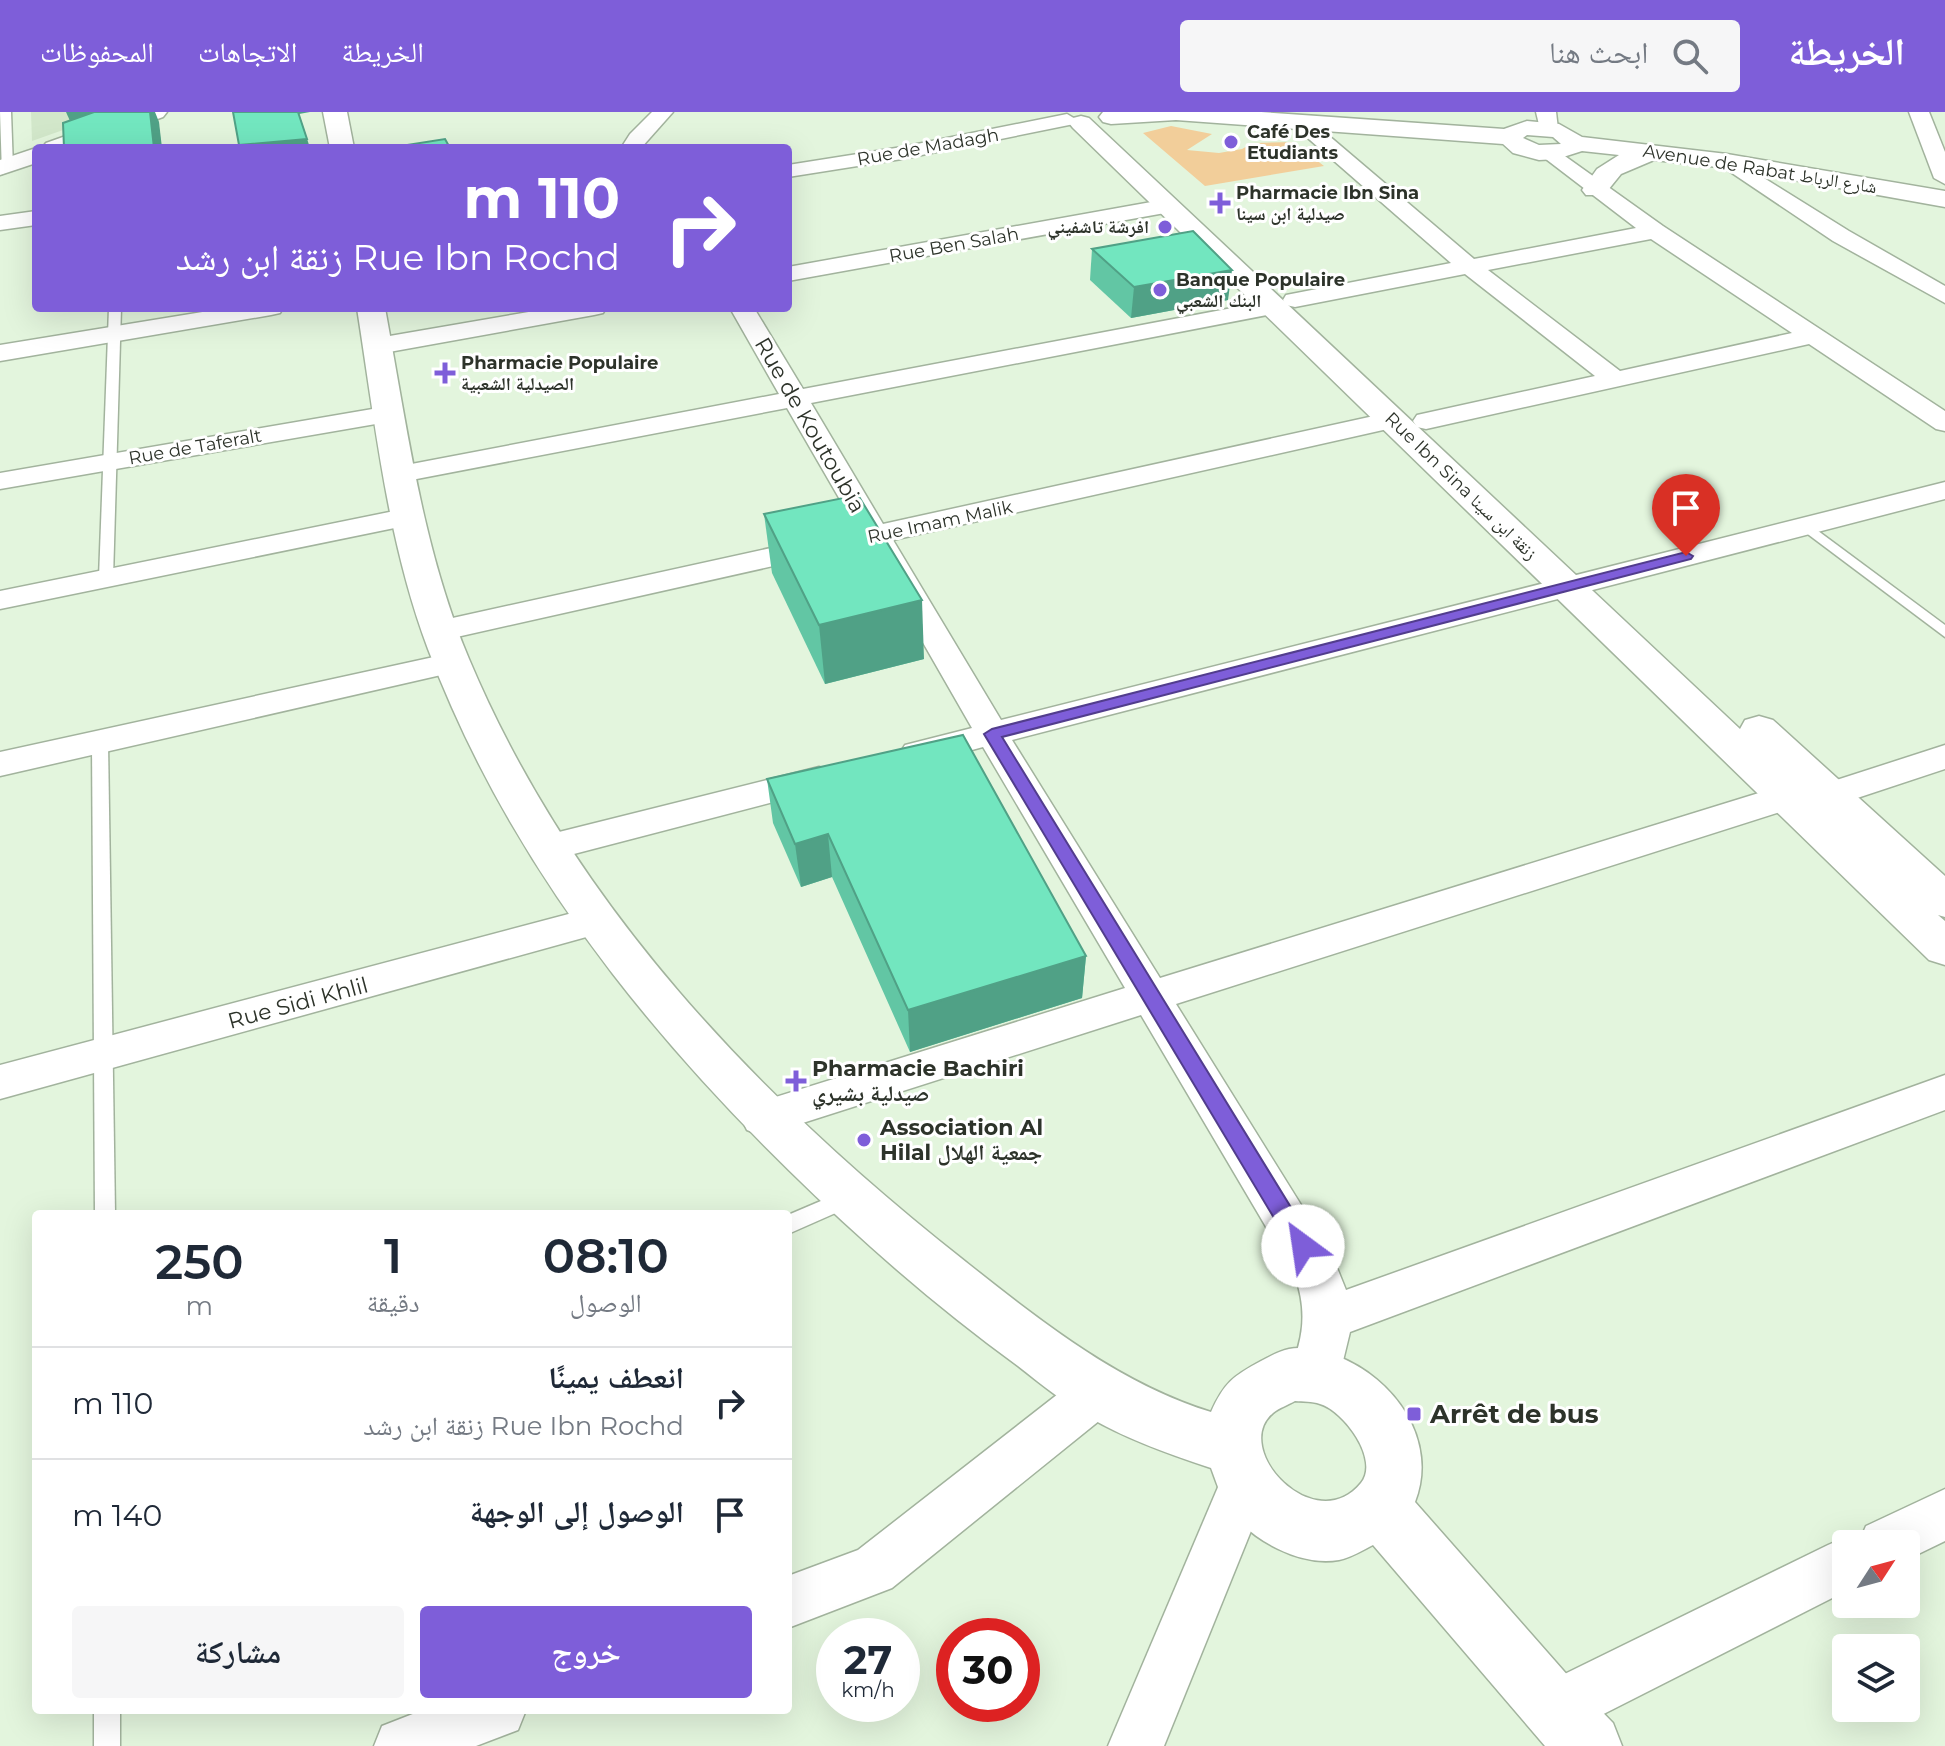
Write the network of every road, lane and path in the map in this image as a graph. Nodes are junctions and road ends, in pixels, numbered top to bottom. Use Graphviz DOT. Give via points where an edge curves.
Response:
graph roads {
  1 [pos="1,112"];
  2 [pos="155,112"];
  3 [pos="337,112"];
  4 [pos="663,112"];
  5 [pos="1165,112"];
  6 [pos="1919,112"];
  7 [pos="1184,114"];
  8 [pos="1085,118"];
  9 [pos="1301,122"];
  10 [pos="1547,131"];
  11 [pos="65,144"];
  12 [pos="341,144"];
  13 [pos="633,144"];
  14 [pos="1654,152"];
  15 [pos="32,156"];
  16 [pos="1727,161"];
  17 [pos="1,168"];
  18 [pos="792,170"];
  19 [pos="1945,178"];
  20 [pos="1595,190"];
  21 [pos="1945,199"];
  22 [pos="1168,206"];
  23 [pos="32,219"];
  24 [pos="0,223"];
  25 [pos="1655,231"];
  26 [pos="1471,268"];
  27 [pos="792,273"];
  28 [pos="1945,296"];
  29 [pos="1284,304"];
  30 [pos="115,312"];
  31 [pos="247,312"];
  32 [pos="548,312"];
  33 [pos="744,312"];
  34 [pos="375,327"];
  35 [pos="117,334"];
  36 [pos="1813,336"];
  37 [pos="0,353"];
  38 [pos="1615,379"];
  39 [pos="796,398"];
  40 [pos="390,414"];
  41 [pos="1392,420"];
  42 [pos="1426,421"];
  43 [pos="1945,423"];
  44 [pos="109,461"];
  45 [pos="401,474"];
  46 [pos="0,481"];
  47 [pos="1945,490"];
  48 [pos="409,517"];
  49 [pos="1806,526"];
  50 [pos="874,536"];
  51 [pos="106,578"];
  52 [pos="1582,583"];
  53 [pos="0,600"];
  54 [pos="1945,632"];
  55 [pos="446,647"];
  56 [pos="992,734"];
  57 [pos="100,742"];
  58 [pos="1945,757"];
  59 [pos="0,764"];
  60 [pos="1830,795"];
  61 [pos="1787,797"];
  62 [pos="547,848"];
  63 [pos="1945,901"];
  64 [pos="595,921"];
  65 [pos="1945,948"];
  66 [pos="1150,995"];
  67 [pos="105,1056"];
  68 [pos="0,1082"];
  69 [pos="1945,1092"];
  70 [pos="762,1118"];
  71 [pos="849,1198"];
  72 [pos="105,1210"];
  73 [pos="792,1223"];
  74 [pos="1329,1318"];
  75 [pos="1312,1375"];
  76 [pos="1098,1392"];
  77 [pos="1239,1466"];
  78 [pos="1380,1507"];
  79 [pos="1945,1514"];
  80 [pos="1912,1530"];
  81 [pos="1832,1571"];
  82 [pos="792,1601"];
  83 [pos="107,1714"];
  84 [pos="487,1714"];
  85 [pos="1572,1728"];
  86 [pos="107,1746"];
  87 [pos="402,1746"];
  88 [pos="1136,1746"];
  1 -- 17 [label="street"];
  2 -- 11 [label="street"];
  3 -- 12 [label="street"];
  4 -- 13 [label="street"];
  5 -- 7 [label="street"];
  6 -- 19 [label="street"];
  7 -- 8 [label="street" via="1156,124"];
  7 -- 9 [label="street"];
  8 -- 18 [label="street, Rue de Madagh"];
  8 -- 22 [label="street, Rue Ibn Sina زنقة ابن سينا"];
  8 -- 29 [label="street, Rue Ibn Sina زنقة ابن سينا"];
  9 -- 10 [label="street" via="1510,137 1518,130"];
  9 -- 26 [label="street"];
  10 -- 14 [label="street, Avenue de Rabat شارع الرباط" via="1567,151 1575,143"];
  10 -- 20 [label="street"];
  14 -- 16 [label="street, Avenue de Rabat شارع الرباط"];
  14 -- 20 [label="street" via="1613,167"];
  15 -- 17 [label="street"];
  16 -- 21 [label="street, Avenue de Rabat شارع الرباط"];
  16 -- 28 [label="street"];
  20 -- 25 [label="street"];
  22 -- 27 [label="street, Rue Ben Salah"];
  22 -- 29 [label="street, Rue Ibn Sina زنقة ابن سينا"];
  23 -- 24 [label="street"];
  25 -- 26 [label="street"];
  25 -- 36 [label="street"];
  26 -- 29 [label="street"];
  26 -- 38 [label="street"];
  29 -- 39 [label="street"];
  29 -- 41 [label="street, Rue Ibn Sina زنقة ابن سينا"];
  29 -- 42 [label="street, Rue Ibn Sina زنقة ابن سينا"];
  30 -- 35 [label="lane"];
  31 -- 35 [label="street"];
  32 -- 34 [label="street"];
  33 -- 39 [label="street, Rue de Koutoubia"];
  34 -- 40 [label="street"];
  35 -- 37 [label="street"];
  35 -- 44 [label="lane"];
  36 -- 38 [label="street"];
  36 -- 43 [label="street"];
  38 -- 42 [label="street"];
  39 -- 45 [label="street"];
  39 -- 50 [label="street, Rue de Koutoubia"];
  40 -- 44 [label="street, Rue de Taferalt"];
  40 -- 45 [label="street"];
  41 -- 50 [label="street, Rue Imam Malik"];
  41 -- 52 [label="street, Rue Ibn Sina زنقة ابن سينا"];
  42 -- 52 [label="street, Rue Ibn Sina زنقة ابن سينا"];
  44 -- 46 [label="street, Rue de Taferalt"];
  44 -- 51 [label="lane"];
  45 -- 48 [label="street"];
  47 -- 49 [label="street"];
  48 -- 51 [label="street"];
  48 -- 55 [label="street"];
  49 -- 52 [label="street"];
  49 -- 54 [label="lane"];
  50 -- 55 [label="street, Rue Imam Malik"];
  50 -- 56 [label="street, Rue de Koutoubia"];
  51 -- 53 [label="street"];
  52 -- 56 [label="street"];
  52 -- 60 [label="street, Rue Ibn Sina زنقة ابن سينا"];
  52 -- 61 [label="street, Rue Ibn Sina زنقة ابن سينا"];
  55 -- 57 [label="street, Rue Imam Malik"];
  55 -- 62 [label="street" via="478,720"];
  56 -- 62 [label="street"];
  56 -- 66 [label="street, Rue de Koutoubia"];
  57 -- 59 [label="street, Rue Imam Malik"];
  57 -- 67 [label="lane"];
  58 -- 60 [label="street"];
  60 -- 63 [label="street, Rue Ibn Sina زنقة ابن سينا"];
  61 -- 65 [label="street, Rue Ibn Sina زنقة ابن سينا"];
  61 -- 66 [label="street"];
  62 -- 64 [label="street"];
  64 -- 67 [label="street, Rue Sidi Khlil"];
  64 -- 70 [label="street" via="698,1050"];
  66 -- 70 [label="street"];
  66 -- 74 [label="street, Rue de Koutoubia" via="1315,1268"];
  67 -- 68 [label="street, Rue Sidi Khlil"];
  67 -- 72 [label="lane"];
  69 -- 74 [label="street"];
  70 -- 71 [label="street"];
  71 -- 73 [label="lane"];
  71 -- 76 [label="street" via="995,1317"];
  74 -- 75 [label="street, Rue de Koutoubia" via="1328,1338"];
  75 -- 77 [label="street" via="1290,1375 1253,1391 1234,1426"];
  75 -- 78 [label="street" via="1359,1396 1389,1437 1391,1486"];
  76 -- 77 [label="street"];
  76 -- 82 [label="street" via="874,1570"];
  77 -- 78 [label="street" via="1262,1506 1285,1522 1312,1531 1338,1531 1362,1523"];
  77 -- 88 [label="street"];
  78 -- 85 [label="street"];
  79 -- 80 [label="street"];
  81 -- 85 [label="street"];
  83 -- 86 [label="lane"];
  84 -- 87 [label="street"];
}
